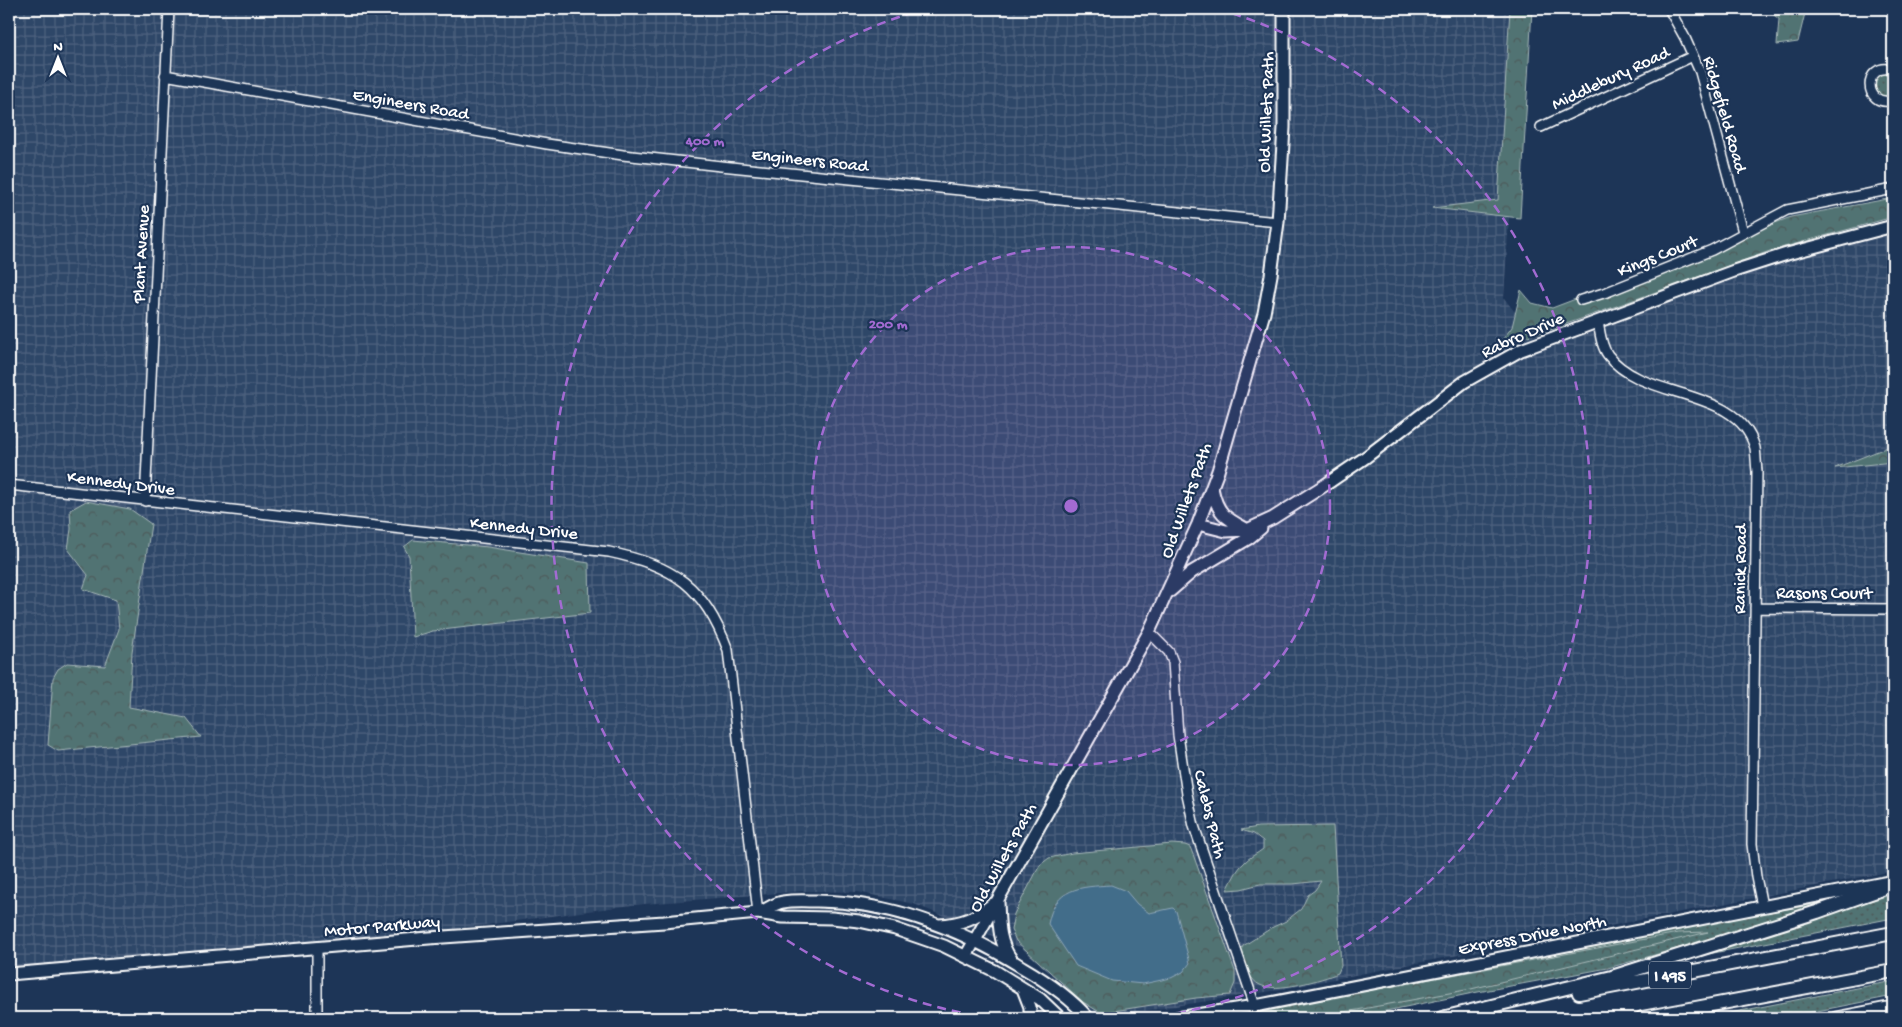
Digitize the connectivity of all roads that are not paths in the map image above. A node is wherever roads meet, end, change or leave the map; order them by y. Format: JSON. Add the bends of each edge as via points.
{"nodes":[{"id":1,"x":169,"y":9,"type":"edge"},
{"id":2,"x":1284,"y":9,"type":"edge"},
{"id":3,"x":1669,"y":9,"type":"edge"},
{"id":4,"x":1693,"y":56,"type":"junction"},
{"id":5,"x":1893,"y":70,"type":"edge"},
{"id":6,"x":165,"y":75,"type":"junction"},
{"id":7,"x":1893,"y":100,"type":"edge"},
{"id":8,"x":1541,"y":127,"type":"dead end"},
{"id":9,"x":1893,"y":189,"type":"edge"},
{"id":10,"x":1278,"y":222,"type":"junction"},
{"id":11,"x":1893,"y":226,"type":"edge"},
{"id":12,"x":1743,"y":232,"type":"junction"},
{"id":13,"x":1580,"y":300,"type":"dead end"},
{"id":14,"x":1598,"y":322,"type":"junction"},
{"id":15,"x":9,"y":485,"type":"edge"},
{"id":16,"x":1211,"y":487,"type":"junction"},
{"id":17,"x":145,"y":501,"type":"junction"},
{"id":18,"x":1273,"y":518,"type":"junction"},
{"id":19,"x":1198,"y":524,"type":"junction"},
{"id":20,"x":1248,"y":530,"type":"junction"},
{"id":21,"x":1167,"y":594,"type":"junction"},
{"id":22,"x":1755,"y":608,"type":"junction"},
{"id":23,"x":1893,"y":609,"type":"edge"},
{"id":24,"x":1149,"y":632,"type":"junction"},
{"id":25,"x":1893,"y":881,"type":"edge"},
{"id":26,"x":1893,"y":885,"type":"edge"},
{"id":27,"x":998,"y":900,"type":"junction"},
{"id":28,"x":1762,"y":906,"type":"junction"},
{"id":29,"x":758,"y":913,"type":"junction"},
{"id":30,"x":937,"y":925,"type":"junction"},
{"id":31,"x":1893,"y":932,"type":"edge"},
{"id":32,"x":975,"y":940,"type":"junction"},
{"id":33,"x":317,"y":948,"type":"junction"},
{"id":34,"x":966,"y":956,"type":"junction"},
{"id":35,"x":1012,"y":960,"type":"junction"},
{"id":36,"x":1893,"y":971,"type":"edge"},
{"id":37,"x":9,"y":974,"type":"edge"},
{"id":38,"x":1023,"y":989,"type":"junction"},
{"id":39,"x":1255,"y":1006,"type":"junction"},
{"id":40,"x":1893,"y":1006,"type":"edge"},
{"id":41,"x":317,"y":1018,"type":"edge"},
{"id":42,"x":1030,"y":1018,"type":"edge"},
{"id":43,"x":1060,"y":1018,"type":"edge"},
{"id":44,"x":1088,"y":1018,"type":"edge"},
{"id":45,"x":1177,"y":1018,"type":"edge"},
{"id":46,"x":1442,"y":1018,"type":"edge"},
{"id":47,"x":1447,"y":1018,"type":"edge"},
{"id":48,"x":1642,"y":1018,"type":"edge"},
{"id":49,"x":1836,"y":1018,"type":"edge"}],
"edges":[{"from":1,"to":6,"type":"street","name":"Plant Avenue"},
{"from":2,"to":10,"type":"main road","name":"Old Willets Path","via":[[1284,128]]},
{"from":3,"to":4,"type":"street","name":"Ridgefield Road"},
{"from":4,"to":8,"type":"street","name":"Middlebury Road"},
{"from":4,"to":12,"type":"street","name":"Ridgefield Road"},
{"from":5,"to":7,"type":"street","via":[[1877,71],[1870,85],[1877,99]]},
{"from":6,"to":10,"type":"street","name":"Engineers Road","via":[[623,155]]},
{"from":6,"to":17,"type":"street","name":"Plant Avenue"},
{"from":9,"to":12,"type":"street","name":"Kings Court","via":[[1787,210]]},
{"from":10,"to":16,"type":"main road","name":"Old Willets Path","via":[[1264,313]]},
{"from":11,"to":14,"type":"main road","name":"Rabro Drive","via":[[1752,265]]},
{"from":12,"to":13,"type":"street","name":"Kings Court","via":[[1712,250]]},
{"from":14,"to":18,"type":"main road","name":"Rabro Drive","via":[[1521,350],[1490,366],[1341,474]]},
{"from":14,"to":22,"type":"street","name":"Ranick Road","via":[[1607,354],[1621,368],[1640,380],[1722,408],[1737,418],[1748,432],[1757,471]]},
{"from":15,"to":17,"type":"street","name":"Kennedy Drive"},
{"from":16,"to":19,"type":"main road","name":"Old Willets Path"},
{"from":16,"to":20,"type":"main road","via":[[1220,512]]},
{"from":17,"to":29,"type":"street","name":"Kennedy Drive","via":[[609,552],[658,566],[677,577],[709,609],[728,650]]},
{"from":18,"to":20,"type":"main road","name":"Rabro Drive"},
{"from":18,"to":21,"type":"main road","via":[[1250,538],[1192,572]]},
{"from":19,"to":20,"type":"main road","name":"Rabro Drive","via":[[1226,531]]},
{"from":19,"to":21,"type":"main road","name":"Old Willets Path"},
{"from":21,"to":24,"type":"main road","name":"Old Willets Path"},
{"from":22,"to":23,"type":"street","name":"Rasons Court"},
{"from":22,"to":28,"type":"street","name":"Ranick Road","via":[[1752,844]]},
{"from":24,"to":27,"type":"main road","name":"Old Willets Path"},
{"from":24,"to":39,"type":"street","name":"Calebs Path","via":[[1170,652],[1173,662],[1178,735],[1193,824]]},
{"from":25,"to":28,"type":"main road","name":"Express Drive North"},
{"from":26,"to":46,"type":"highway","via":[[1612,977]]},
{"from":27,"to":30,"type":"main road","via":[[979,916],[961,923]]},
{"from":27,"to":32,"type":"main road","name":"Old Willets Path"},
{"from":27,"to":35,"type":"main road","via":[[999,932]]},
{"from":28,"to":39,"type":"main road","name":"Express Drive North"},
{"from":29,"to":30,"type":"main road","name":"Motor Parkway","via":[[781,902],[838,901],[883,908]]},
{"from":29,"to":33,"type":"main road","name":"Motor Parkway"},
{"from":29,"to":34,"type":"main road","name":"Motor Parkway","via":[[782,918],[859,921],[895,929]]},
{"from":30,"to":32,"type":"main road","name":"Motor Parkway"},
{"from":31,"to":47,"type":"highway","number":"I 495"},
{"from":32,"to":34,"type":"main road","name":"Old Willets Path"},
{"from":32,"to":35,"type":"main road","name":"Motor Parkway"},
{"from":33,"to":37,"type":"main road","name":"Motor Parkway"},
{"from":33,"to":41,"type":"street"},
{"from":34,"to":38,"type":"main road","name":"Motor Parkway"},
{"from":35,"to":44,"type":"main road","name":"Motor Parkway","via":[[1065,996]]},
{"from":36,"to":48,"type":"highway","number":"I 495"},
{"from":38,"to":42,"type":"main road","via":[[1030,1007]]},
{"from":38,"to":43,"type":"main road","name":"Motor Parkway","via":[[1040,999]]},
{"from":39,"to":45,"type":"main road","name":"Express Drive North"},
{"from":40,"to":49,"type":"main road"}]}
